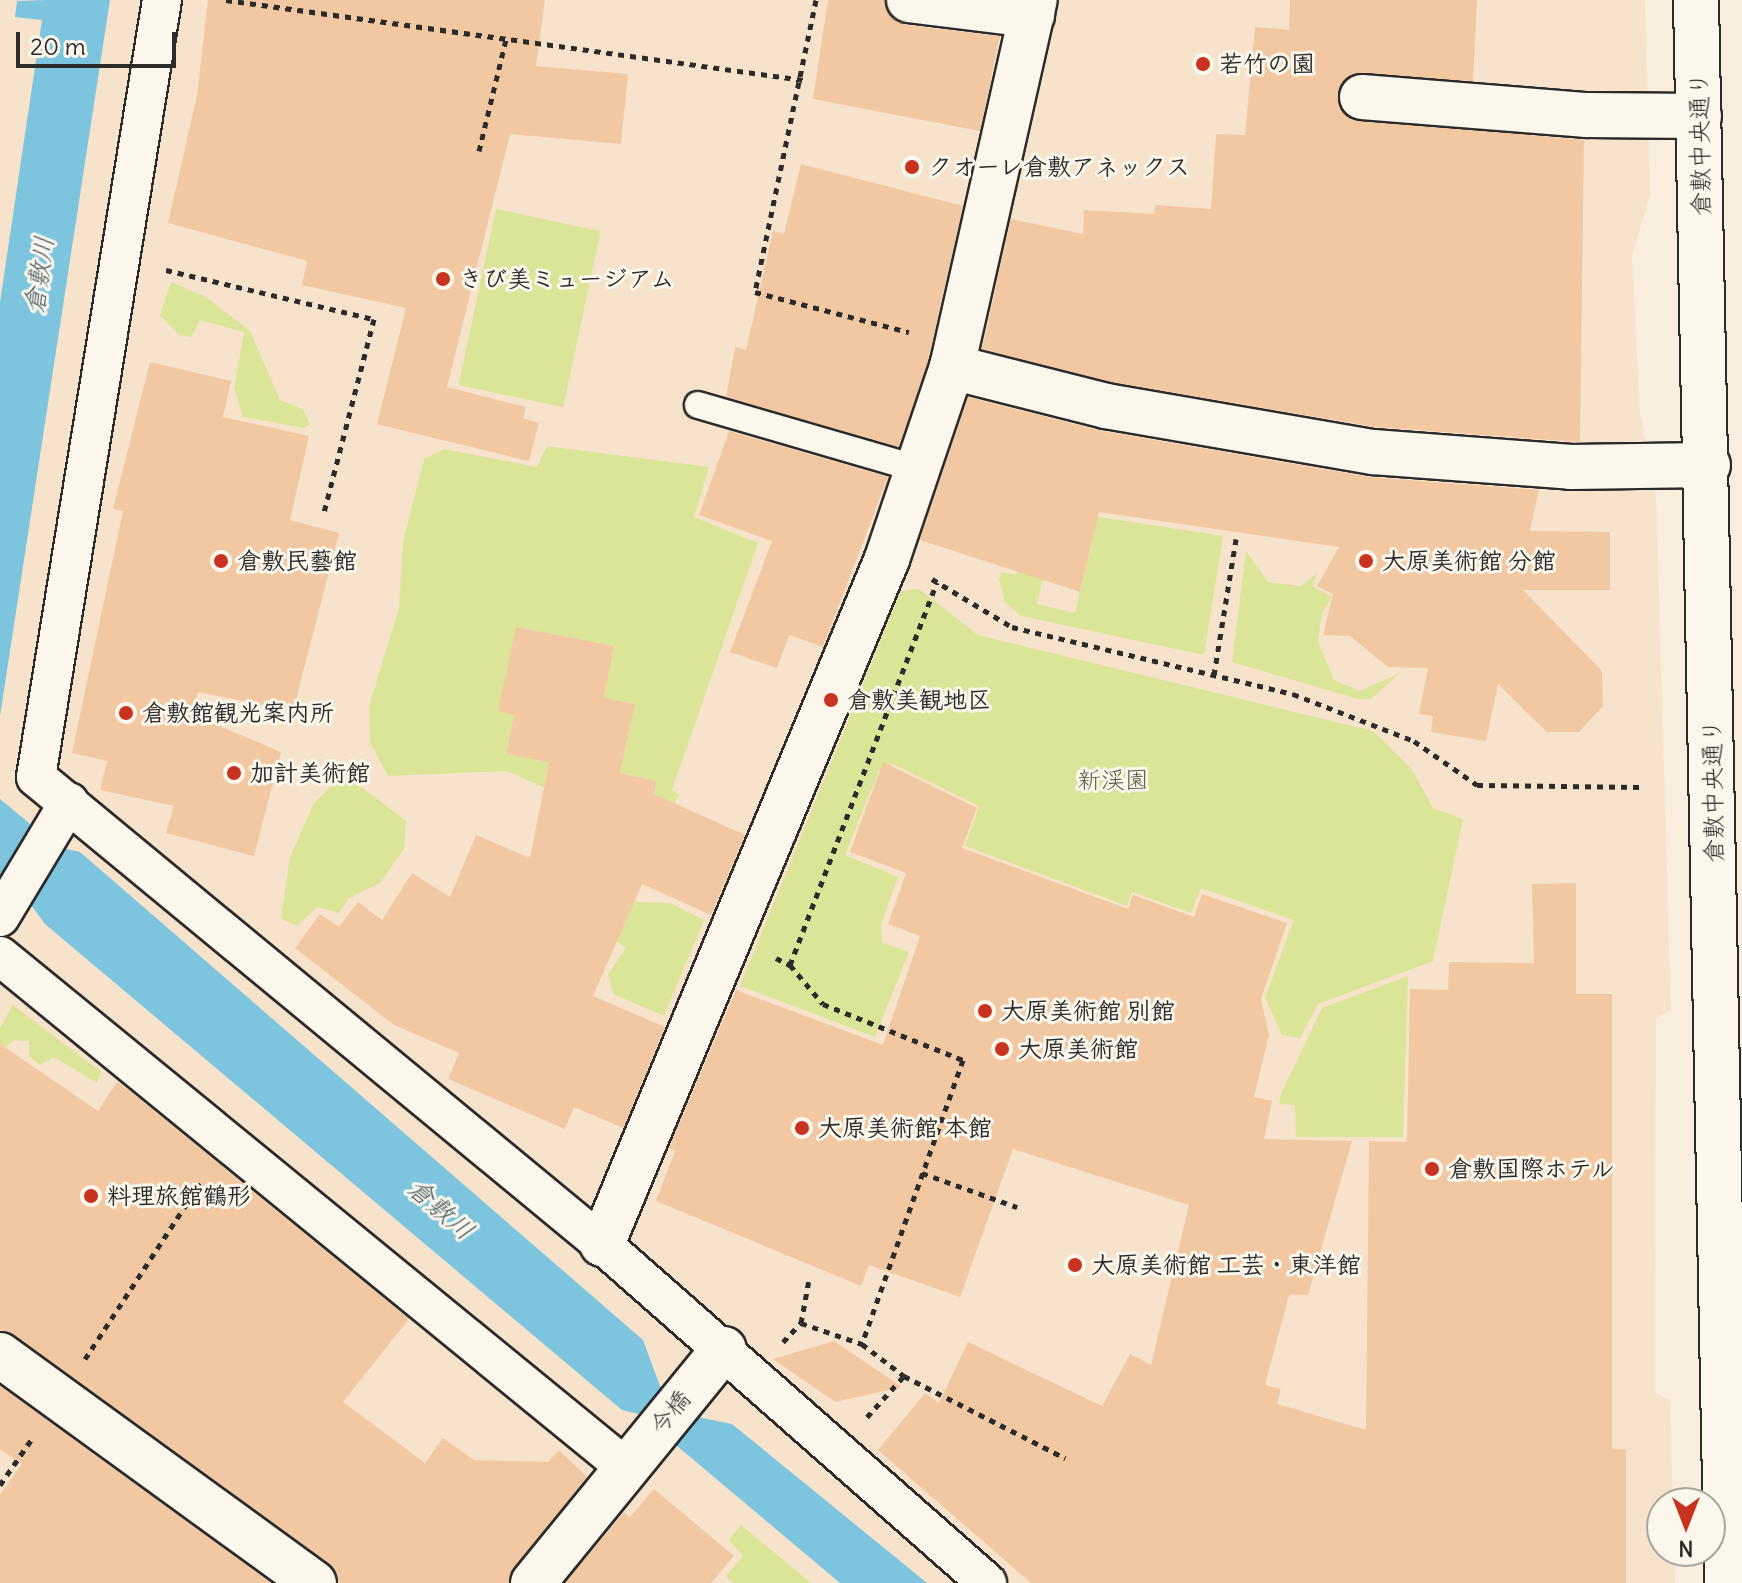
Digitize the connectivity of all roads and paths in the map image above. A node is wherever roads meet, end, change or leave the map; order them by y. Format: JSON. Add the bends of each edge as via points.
{"nodes":[{"id":1,"x":162,"y":0,"type":"edge"},
{"id":2,"x":226,"y":0,"type":"edge"},
{"id":3,"x":816,"y":0,"type":"edge"},
{"id":4,"x":909,"y":0,"type":"edge"},
{"id":5,"x":1696,"y":0,"type":"edge"},
{"id":6,"x":1034,"y":7,"type":"edge"},
{"id":7,"x":506,"y":39,"type":"junction"},
{"id":8,"x":803,"y":80,"type":"junction"},
{"id":9,"x":1362,"y":97,"type":"dead end"},
{"id":10,"x":1699,"y":116,"type":"junction"},
{"id":11,"x":479,"y":151,"type":"dead end"},
{"id":12,"x":122,"y":261,"type":"junction"},
{"id":13,"x":954,"y":355,"type":"junction"},
{"id":14,"x":698,"y":405,"type":"dead end"},
{"id":15,"x":1708,"y":465,"type":"junction"},
{"id":16,"x":918,"y":469,"type":"junction"},
{"id":17,"x":324,"y":512,"type":"dead end"},
{"id":18,"x":1236,"y":539,"type":"dead end"},
{"id":19,"x":887,"y":559,"type":"junction"},
{"id":20,"x":937,"y":582,"type":"junction"},
{"id":21,"x":1214,"y":675,"type":"junction"},
{"id":22,"x":1640,"y":787,"type":"dead end"},
{"id":23,"x":63,"y":813,"type":"junction"},
{"id":24,"x":3,"y":912,"type":"edge"},
{"id":25,"x":728,"y":934,"type":"junction"},
{"id":26,"x":0,"y":956,"type":"edge"},
{"id":27,"x":790,"y":965,"type":"junction"},
{"id":28,"x":1730,"y":1048,"type":"edge"},
{"id":29,"x":227,"y":1142,"type":"junction"},
{"id":30,"x":922,"y":1173,"type":"junction"},
{"id":31,"x":1017,"y":1207,"type":"dead end"},
{"id":32,"x":602,"y":1244,"type":"junction"},
{"id":33,"x":809,"y":1280,"type":"dead end"},
{"id":34,"x":801,"y":1323,"type":"junction"},
{"id":35,"x":862,"y":1344,"type":"junction"},
{"id":36,"x":0,"y":1355,"type":"edge"},
{"id":37,"x":726,"y":1367,"type":"junction"},
{"id":38,"x":904,"y":1376,"type":"junction"},
{"id":39,"x":60,"y":1397,"type":"junction"},
{"id":40,"x":837,"y":1449,"type":"junction"},
{"id":41,"x":632,"y":1457,"type":"junction"},
{"id":42,"x":1065,"y":1458,"type":"dead end"},
{"id":43,"x":0,"y":1485,"type":"edge"},
{"id":44,"x":314,"y":1583,"type":"edge"},
{"id":45,"x":533,"y":1583,"type":"edge"},
{"id":46,"x":987,"y":1583,"type":"edge"},
{"id":47,"x":1727,"y":1583,"type":"edge"}],
"edges":[{"from":1,"to":12,"type":"street"},
{"from":2,"to":7,"type":"path"},
{"from":3,"to":8,"type":"path"},
{"from":4,"to":6,"type":"street"},
{"from":5,"to":10,"type":"street","name":"倉敷中央通り"},
{"from":6,"to":13,"type":"street"},
{"from":7,"to":8,"type":"path"},
{"from":7,"to":11,"type":"path"},
{"from":8,"to":13,"type":"path","via":[[755,292]]},
{"from":9,"to":10,"type":"street","via":[[1587,115]]},
{"from":10,"to":15,"type":"street","name":"倉敷中央通り"},
{"from":12,"to":17,"type":"path","via":[[374,319]]},
{"from":12,"to":23,"type":"street","via":[[36,777]]},
{"from":13,"to":15,"type":"street","via":[[1106,406],[1373,452],[1571,467]]},
{"from":13,"to":16,"type":"street"},
{"from":14,"to":16,"type":"lane"},
{"from":15,"to":28,"type":"street","name":"倉敷中央通り"},
{"from":16,"to":19,"type":"street"},
{"from":18,"to":21,"type":"path"},
{"from":19,"to":20,"type":"path"},
{"from":19,"to":25,"type":"street"},
{"from":20,"to":21,"type":"path","via":[[1012,627]]},
{"from":20,"to":27,"type":"path"},
{"from":21,"to":22,"type":"path","via":[[1293,694],[1414,741],[1477,785]]},
{"from":23,"to":24,"type":"street"},
{"from":23,"to":32,"type":"street"},
{"from":25,"to":27,"type":"path"},
{"from":25,"to":32,"type":"street"},
{"from":26,"to":29,"type":"street"},
{"from":27,"to":30,"type":"path","via":[[823,1004],[963,1060]]},
{"from":28,"to":47,"type":"street","name":"倉敷中央通り"},
{"from":29,"to":39,"type":"path"},
{"from":29,"to":41,"type":"street"},
{"from":30,"to":31,"type":"path"},
{"from":30,"to":35,"type":"path"},
{"from":32,"to":37,"type":"street"},
{"from":33,"to":34,"type":"path"},
{"from":34,"to":35,"type":"path"},
{"from":34,"to":37,"type":"path"},
{"from":35,"to":38,"type":"path"},
{"from":36,"to":39,"type":"street"},
{"from":37,"to":40,"type":"street"},
{"from":37,"to":41,"type":"street","name":"今橋"},
{"from":38,"to":40,"type":"path"},
{"from":38,"to":42,"type":"path"},
{"from":39,"to":43,"type":"path"},
{"from":39,"to":44,"type":"street"},
{"from":40,"to":46,"type":"street"},
{"from":41,"to":45,"type":"street","name":"今橋"}]}
